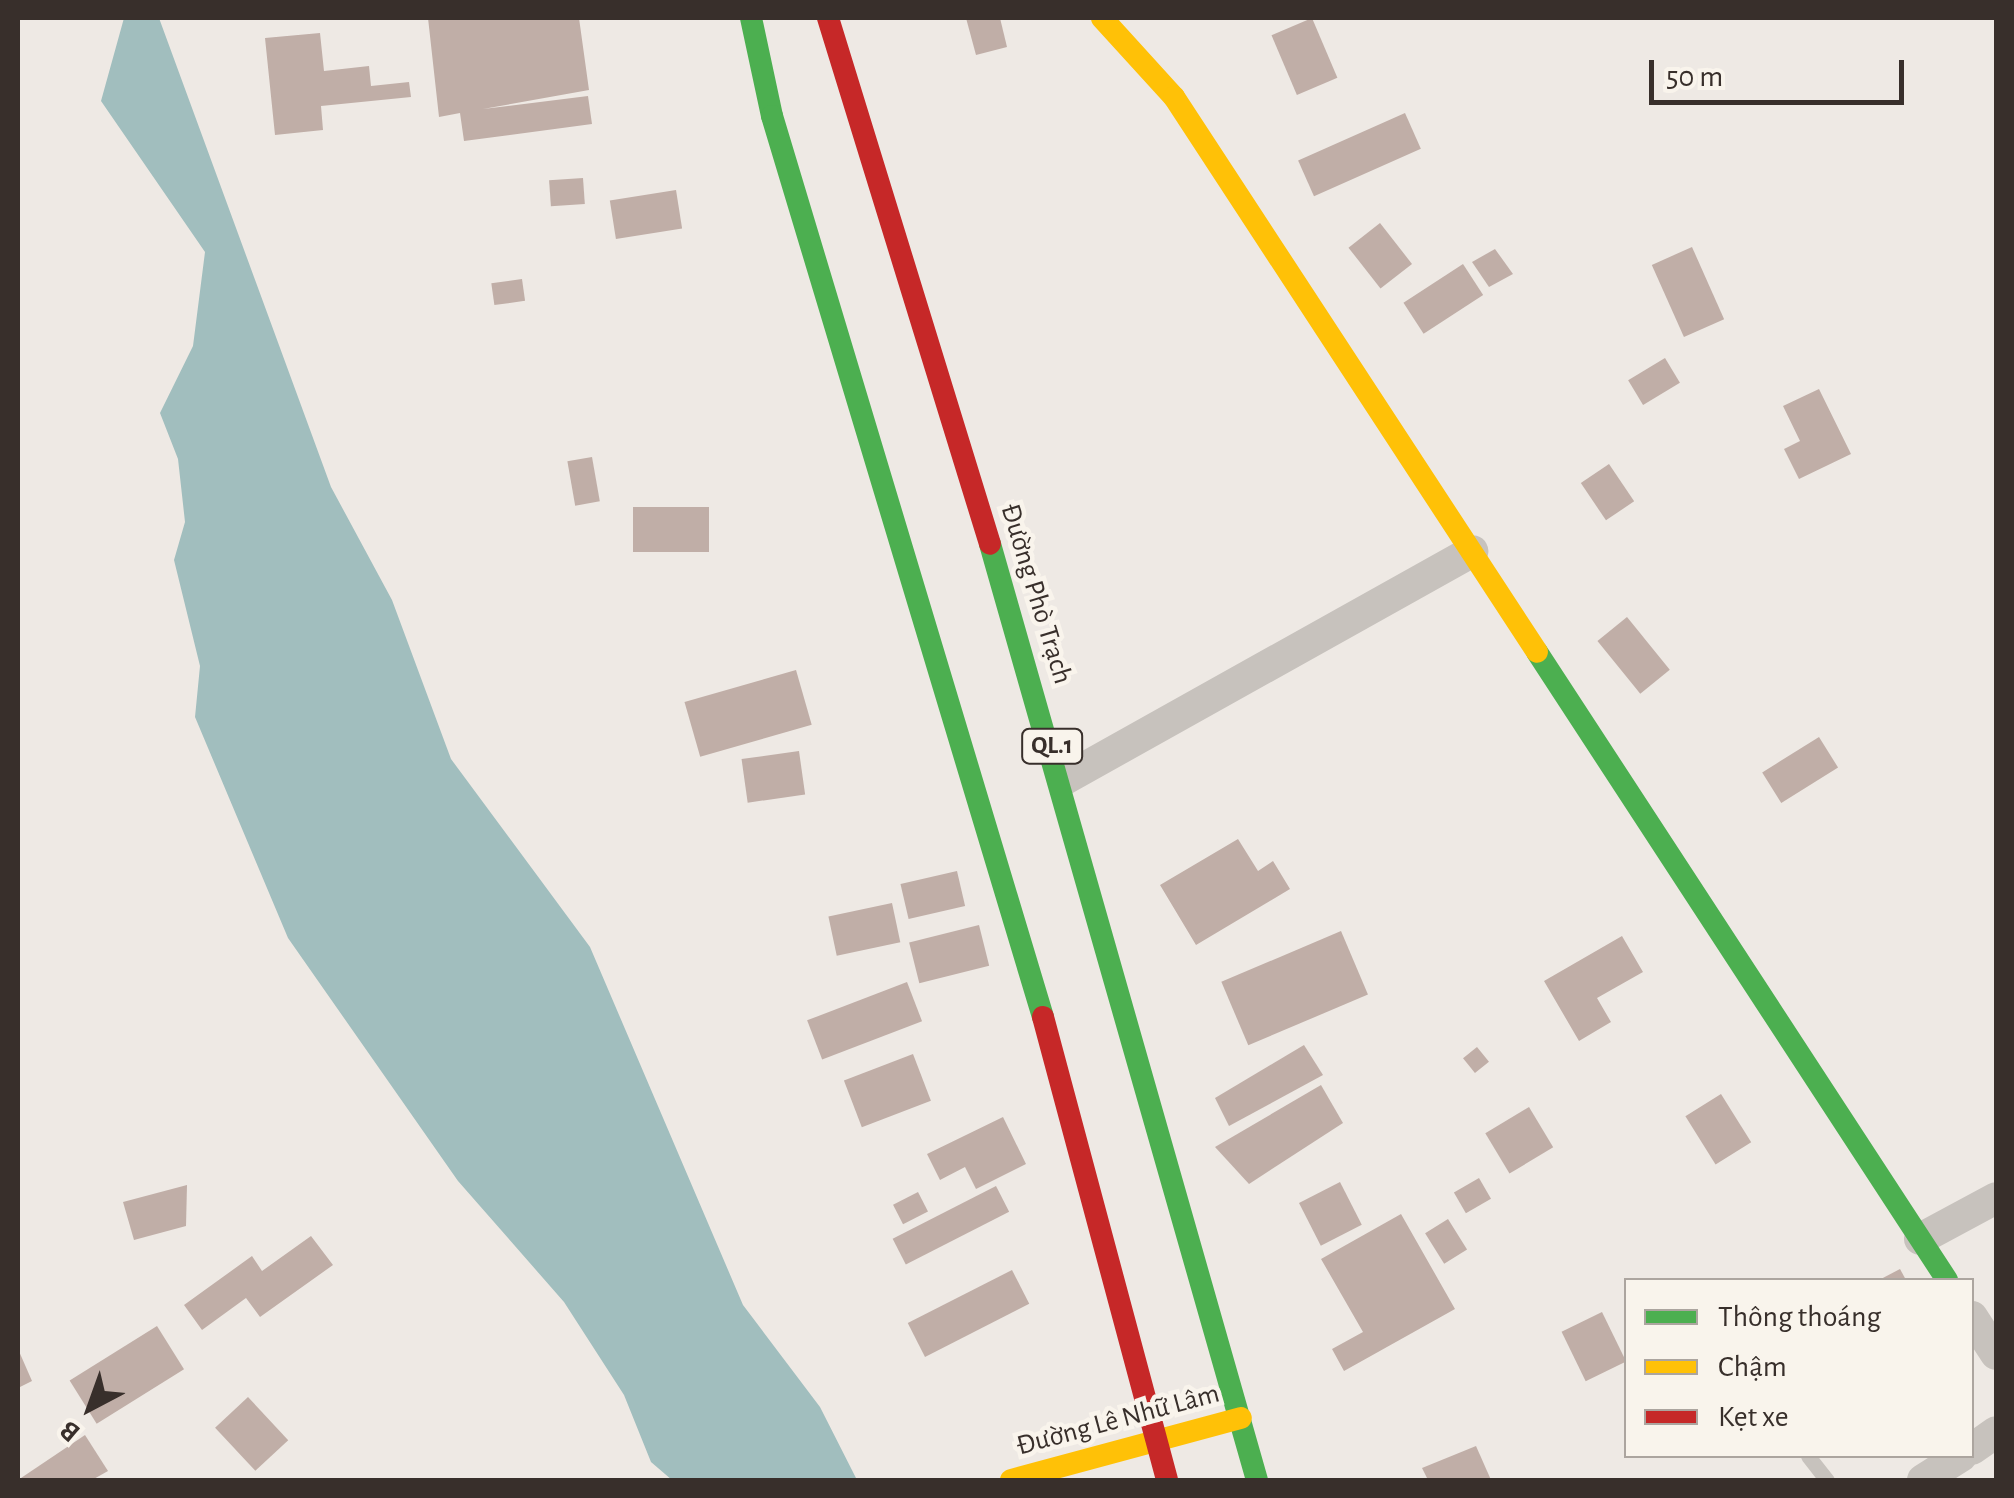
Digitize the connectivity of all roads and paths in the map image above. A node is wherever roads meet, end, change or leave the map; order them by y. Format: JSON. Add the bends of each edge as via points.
{"nodes":[{"id":1,"x":750,"y":18,"type":"edge"},
{"id":2,"x":828,"y":18,"type":"edge"},
{"id":3,"x":1102,"y":18,"type":"edge"},
{"id":4,"x":1472,"y":551,"type":"junction"},
{"id":5,"x":1062,"y":780,"type":"junction"},
{"id":6,"x":1996,"y":1198,"type":"edge"},
{"id":7,"x":1920,"y":1240,"type":"junction"},
{"id":8,"x":1946,"y":1278,"type":"edge"},
{"id":9,"x":1974,"y":1320,"type":"edge"},
{"id":10,"x":1996,"y":1354,"type":"edge"},
{"id":11,"x":1241,"y":1418,"type":"junction"},
{"id":12,"x":1996,"y":1432,"type":"edge"},
{"id":13,"x":1158,"y":1444,"type":"junction"},
{"id":14,"x":1974,"y":1447,"type":"edge"},
{"id":15,"x":1810,"y":1458,"type":"edge"},
{"id":16,"x":1958,"y":1458,"type":"edge"},
{"id":17,"x":1010,"y":1480,"type":"edge"},
{"id":18,"x":1166,"y":1480,"type":"edge"},
{"id":19,"x":1258,"y":1480,"type":"edge"},
{"id":20,"x":1827,"y":1480,"type":"edge"},
{"id":21,"x":1923,"y":1480,"type":"edge"}],
"edges":[{"from":1,"to":13,"type":"main road","via":[[996,842]]},
{"from":2,"to":5,"type":"main road","name":"Đường Phò Trạch","number":"QL.1"},
{"from":3,"to":4,"type":"main road","via":[[1174,97]]},
{"from":4,"to":5,"type":"street"},
{"from":4,"to":7,"type":"main road"},
{"from":5,"to":11,"type":"main road","name":"Đường Phò Trạch","number":"QL.1"},
{"from":6,"to":7,"type":"street"},
{"from":7,"to":8,"type":"main road"},
{"from":9,"to":10,"type":"street"},
{"from":11,"to":13,"type":"main road","name":"Đường Lê Nhữ Lâm"},
{"from":11,"to":19,"type":"main road","name":"Đường Phò Trạch","number":"QL.1"},
{"from":12,"to":14,"type":"street"},
{"from":13,"to":17,"type":"main road","name":"Đường Lê Nhữ Lâm"},
{"from":13,"to":18,"type":"main road"},
{"from":15,"to":20,"type":"lane"},
{"from":16,"to":21,"type":"street"}]}
